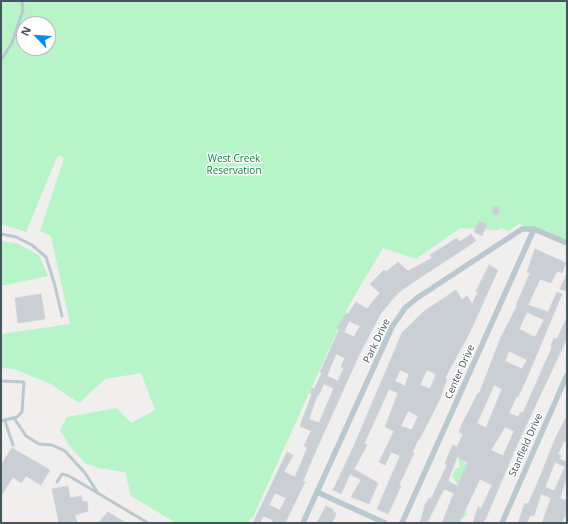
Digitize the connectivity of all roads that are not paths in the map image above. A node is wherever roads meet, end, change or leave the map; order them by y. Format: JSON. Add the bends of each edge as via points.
{"nodes":[{"id":1,"x":22,"y":1,"type":"edge"},
{"id":2,"x":1,"y":60,"type":"edge"},
{"id":3,"x":534,"y":229,"type":"junction"},
{"id":4,"x":1,"y":234,"type":"edge"},
{"id":5,"x":567,"y":244,"type":"edge"},
{"id":6,"x":62,"y":316,"type":"dead end"},
{"id":7,"x":567,"y":375,"type":"edge"},
{"id":8,"x":1,"y":381,"type":"edge"},
{"id":9,"x":14,"y":418,"type":"junction"},
{"id":10,"x":3,"y":421,"type":"edge"},
{"id":11,"x":13,"y":445,"type":"dead end"},
{"id":12,"x":57,"y":482,"type":"dead end"},
{"id":13,"x":317,"y":492,"type":"junction"},
{"id":14,"x":98,"y":493,"type":"junction"},
{"id":15,"x":148,"y":523,"type":"edge"},
{"id":16,"x":303,"y":523,"type":"edge"},
{"id":17,"x":384,"y":523,"type":"edge"},
{"id":18,"x":402,"y":523,"type":"edge"},
{"id":19,"x":502,"y":523,"type":"edge"}],
"edges":[{"from":1,"to":2,"type":"lane","via":[[23,10],[14,36]]},
{"from":3,"to":5,"type":"street"},
{"from":3,"to":13,"type":"street","name":"Park Drive","via":[[522,229],[405,308],[392,326]]},
{"from":3,"to":18,"type":"street","name":"Center Drive"},
{"from":4,"to":6,"type":"lane","via":[[16,237],[32,245],[46,257]]},
{"from":7,"to":19,"type":"street","name":"Stanfield Drive"},
{"from":8,"to":9,"type":"lane","via":[[24,382],[22,412]]},
{"from":9,"to":10,"type":"lane"},
{"from":9,"to":14,"type":"lane","via":[[26,436],[38,444],[52,445],[65,452],[85,473]]},
{"from":10,"to":11,"type":"lane"},
{"from":12,"to":14,"type":"lane","via":[[62,474]]},
{"from":13,"to":16,"type":"street","name":"Park Drive"},
{"from":13,"to":17,"type":"street"},
{"from":14,"to":15,"type":"lane"}]}
